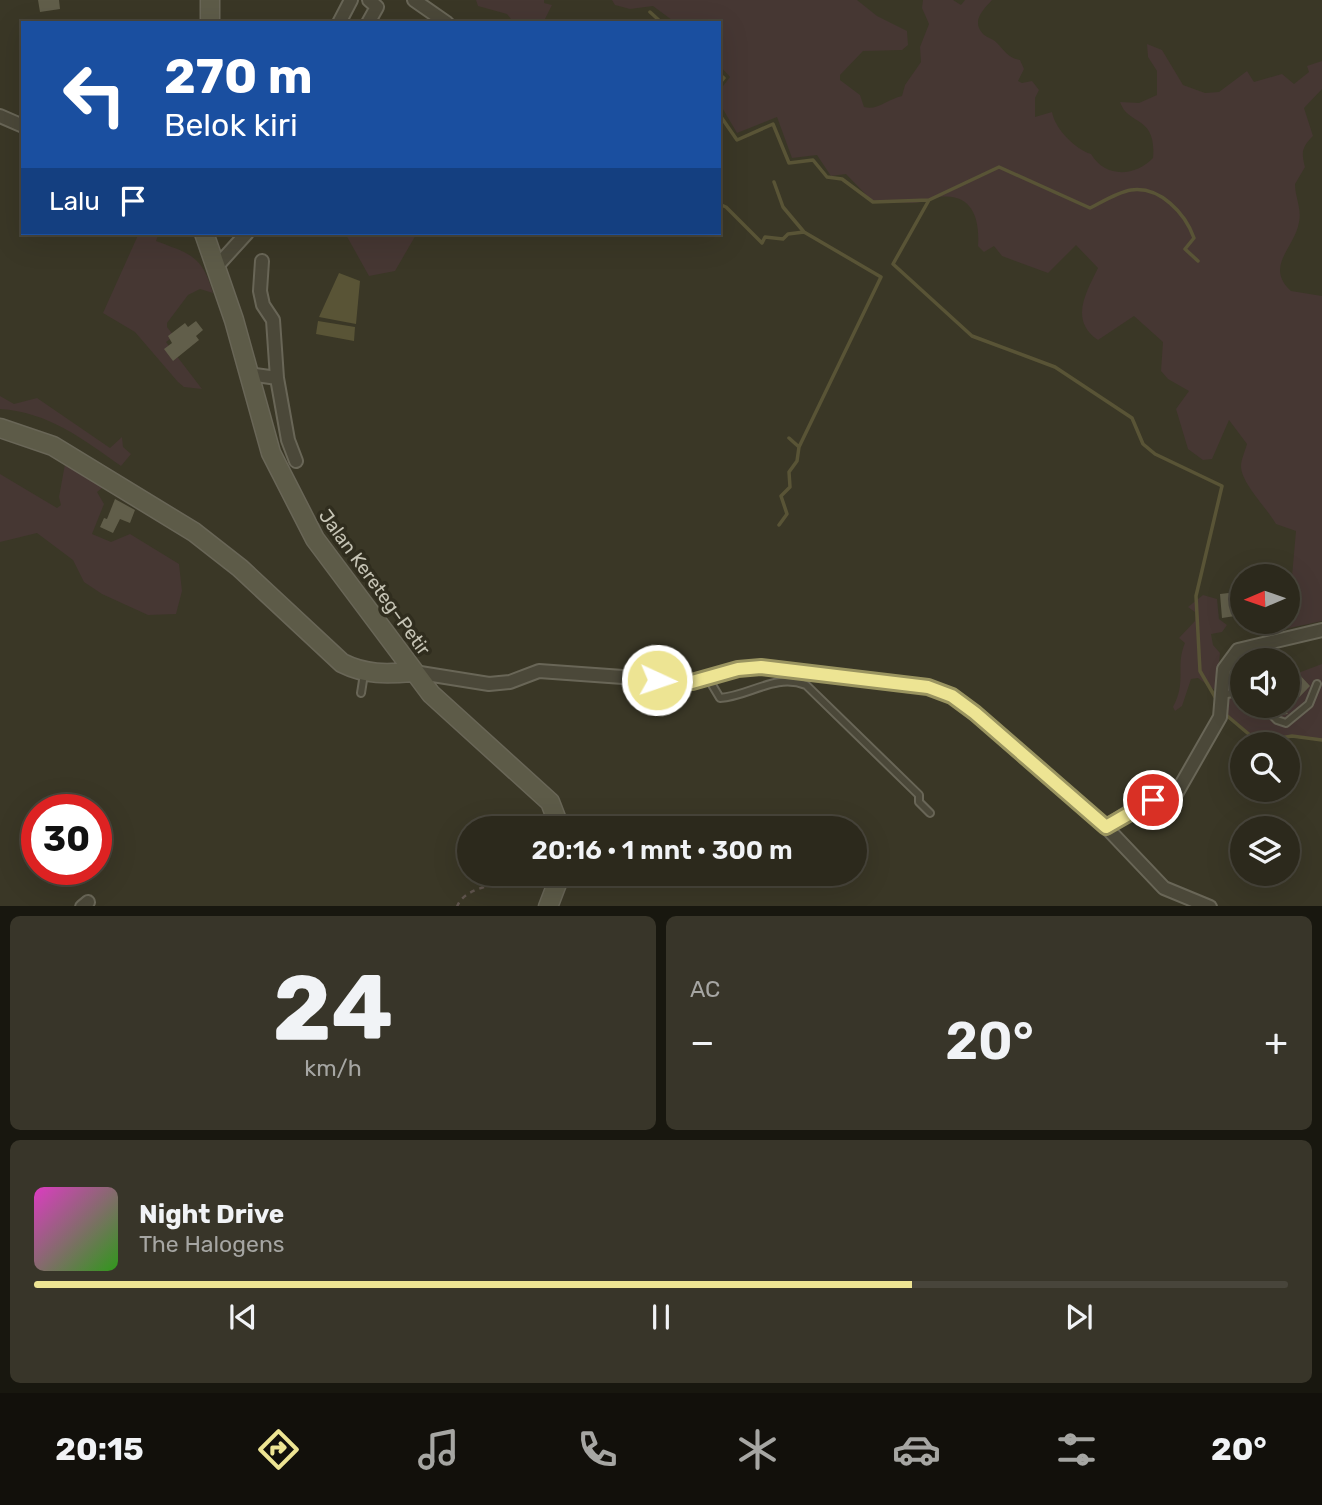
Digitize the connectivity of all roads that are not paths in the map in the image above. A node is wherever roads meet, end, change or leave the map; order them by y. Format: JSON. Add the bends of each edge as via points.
{"nodes":[{"id":1,"x":210,"y":0,"type":"edge"},
{"id":2,"x":351,"y":0,"type":"edge"},
{"id":3,"x":369,"y":0,"type":"edge"},
{"id":4,"x":414,"y":0,"type":"edge"},
{"id":5,"x":211,"y":21,"type":"edge"},
{"id":6,"x":340,"y":21,"type":"edge"},
{"id":7,"x":369,"y":21,"type":"edge"},
{"id":8,"x":444,"y":21,"type":"edge"},
{"id":9,"x":0,"y":116,"type":"edge"},
{"id":10,"x":21,"y":125,"type":"edge"},
{"id":11,"x":205,"y":235,"type":"edge"},
{"id":12,"x":245,"y":235,"type":"edge"},
{"id":13,"x":262,"y":261,"type":"dead end"},
{"id":14,"x":217,"y":266,"type":"junction"},
{"id":15,"x":249,"y":374,"type":"junction"},
{"id":16,"x":277,"y":378,"type":"junction"},
{"id":17,"x":0,"y":428,"type":"edge"},
{"id":18,"x":296,"y":461,"type":"dead end"},
{"id":19,"x":1322,"y":630,"type":"edge"},
{"id":20,"x":413,"y":672,"type":"junction"},
{"id":21,"x":365,"y":673,"type":"junction"},
{"id":22,"x":708,"y":678,"type":"junction"},
{"id":23,"x":1317,"y":684,"type":"dead end"},
{"id":24,"x":361,"y":693,"type":"dead end"},
{"id":25,"x":1230,"y":698,"type":"edge"},
{"id":26,"x":1222,"y":702,"type":"junction"},
{"id":27,"x":1300,"y":711,"type":"edge"},
{"id":28,"x":1275,"y":718,"type":"edge"},
{"id":29,"x":1292,"y":718,"type":"edge"},
{"id":30,"x":930,"y":813,"type":"dead end"},
{"id":31,"x":555,"y":816,"type":"edge"},
{"id":32,"x":1106,"y":827,"type":"junction"},
{"id":33,"x":556,"y":886,"type":"edge"},
{"id":34,"x":548,"y":906,"type":"edge"},
{"id":35,"x":1210,"y":906,"type":"edge"}],
"edges":[{"from":1,"to":5,"type":"street"},
{"from":2,"to":6,"type":"street"},
{"from":3,"to":7,"type":"street","via":[[377,7]]},
{"from":4,"to":8,"type":"street"},
{"from":9,"to":10,"type":"street"},
{"from":11,"to":14,"type":"street","name":"Jalan Kereteg–Petir"},
{"from":12,"to":14,"type":"street"},
{"from":13,"to":16,"type":"street","via":[[260,291],[273,320]]},
{"from":14,"to":15,"type":"street","name":"Jalan Kereteg–Petir"},
{"from":15,"to":16,"type":"street"},
{"from":15,"to":20,"type":"street","name":"Jalan Kereteg–Petir","via":[[271,453],[299,511]]},
{"from":16,"to":18,"type":"street"},
{"from":17,"to":21,"type":"street","via":[[53,446],[194,531],[342,663]]},
{"from":19,"to":26,"type":"street","via":[[1238,650],[1224,670]]},
{"from":20,"to":21,"type":"street"},
{"from":20,"to":22,"type":"street","via":[[489,684],[539,671],[683,682]]},
{"from":20,"to":31,"type":"street","name":"Jalan Kereteg–Petir","via":[[443,706],[550,802]]},
{"from":21,"to":24,"type":"lane"},
{"from":22,"to":30,"type":"lane","via":[[720,698],[740,696],[765,684],[806,685],[919,795],[919,802]]},
{"from":22,"to":32,"type":"street","via":[[761,667],[904,682],[952,696]]},
{"from":23,"to":27,"type":"lane","via":[[1309,704]]},
{"from":25,"to":26,"type":"lane"},
{"from":26,"to":32,"type":"street","via":[[1176,794],[1146,802]]},
{"from":28,"to":29,"type":"lane","via":[[1286,723]]},
{"from":32,"to":35,"type":"street","via":[[1164,888]]},
{"from":33,"to":34,"type":"street"}]}
